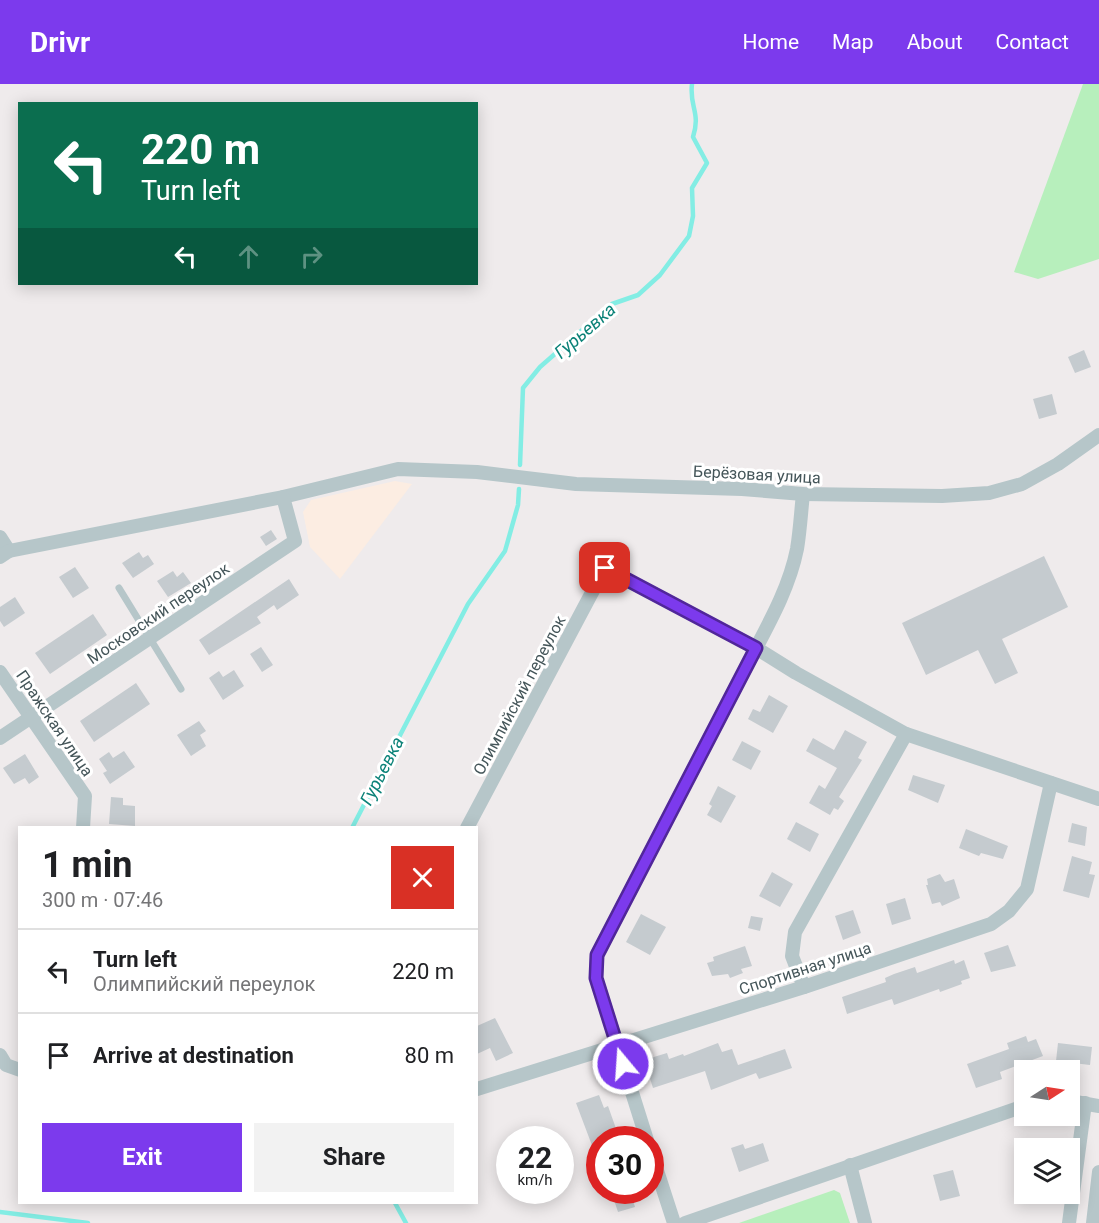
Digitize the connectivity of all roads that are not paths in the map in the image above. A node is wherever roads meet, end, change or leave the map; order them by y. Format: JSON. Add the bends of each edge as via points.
{"nodes":[{"id":1,"x":1099,"y":435,"type":"edge"},
{"id":2,"x":803,"y":494,"type":"junction"},
{"id":3,"x":283,"y":496,"type":"junction"},
{"id":4,"x":0,"y":537,"type":"edge"},
{"id":5,"x":5,"y":554,"type":"edge"},
{"id":6,"x":119,"y":588,"type":"dead end"},
{"id":7,"x":150,"y":638,"type":"junction"},
{"id":8,"x":756,"y":648,"type":"junction"},
{"id":9,"x":0,"y":672,"type":"edge"},
{"id":10,"x":181,"y":689,"type":"dead end"},
{"id":11,"x":31,"y":718,"type":"junction"},
{"id":12,"x":906,"y":734,"type":"junction"},
{"id":13,"x":0,"y":738,"type":"edge"},
{"id":14,"x":1051,"y":783,"type":"junction"},
{"id":15,"x":1099,"y":799,"type":"edge"},
{"id":16,"x":83,"y":826,"type":"edge"},
{"id":17,"x":468,"y":826,"type":"edge"},
{"id":18,"x":804,"y":987,"type":"junction"},
{"id":19,"x":617,"y":1044,"type":"junction"},
{"id":20,"x":0,"y":1055,"type":"edge"},
{"id":21,"x":18,"y":1069,"type":"edge"},
{"id":22,"x":478,"y":1089,"type":"edge"},
{"id":23,"x":1080,"y":1102,"type":"edge"},
{"id":24,"x":1085,"y":1103,"type":"junction"},
{"id":25,"x":1099,"y":1106,"type":"edge"},
{"id":26,"x":1014,"y":1109,"type":"edge"},
{"id":27,"x":643,"y":1126,"type":"edge"},
{"id":28,"x":850,"y":1165,"type":"junction"},
{"id":29,"x":1099,"y":1172,"type":"edge"},
{"id":30,"x":664,"y":1192,"type":"edge"},
{"id":31,"x":674,"y":1223,"type":"edge"},
{"id":32,"x":685,"y":1223,"type":"edge"},
{"id":33,"x":865,"y":1223,"type":"edge"},
{"id":34,"x":1068,"y":1223,"type":"edge"},
{"id":35,"x":1093,"y":1223,"type":"edge"}],
"edges":[{"from":1,"to":2,"type":"street","name":"Берёзовая улица","via":[[1022,484],[989,493]]},
{"from":2,"to":3,"type":"street","name":"Берёзовая улица","via":[[576,484],[477,472],[398,469]]},
{"from":2,"to":8,"type":"street","via":[[797,550],[777,609]]},
{"from":3,"to":5,"type":"street","name":"Берёзовая улица"},
{"from":3,"to":7,"type":"street","name":"Московский переулок","via":[[295,541]]},
{"from":4,"to":5,"type":"street"},
{"from":6,"to":7,"type":"lane"},
{"from":7,"to":10,"type":"lane"},
{"from":7,"to":11,"type":"street","name":"Московский переулок"},
{"from":8,"to":12,"type":"street"},
{"from":8,"to":17,"type":"street","name":"Олимпийский переулок","via":[[605,568]]},
{"from":8,"to":19,"type":"street","via":[[597,955],[596,978]]},
{"from":9,"to":11,"type":"street","name":"Пражская улица"},
{"from":11,"to":13,"type":"street","name":"Московский переулок"},
{"from":11,"to":16,"type":"street","name":"Пражская улица","via":[[85,796]]},
{"from":12,"to":14,"type":"street"},
{"from":12,"to":18,"type":"street","via":[[795,932],[792,956]]},
{"from":14,"to":15,"type":"street"},
{"from":14,"to":18,"type":"street","name":"Спортивная улица","via":[[1027,889],[1009,911],[991,924]]},
{"from":18,"to":19,"type":"street","name":"Спортивная улица"},
{"from":19,"to":22,"type":"street","name":"Спортивная улица"},
{"from":19,"to":27,"type":"street"},
{"from":20,"to":21,"type":"street","via":[[6,1065]]},
{"from":23,"to":24,"type":"street"},
{"from":24,"to":25,"type":"street"},
{"from":24,"to":34,"type":"street"},
{"from":26,"to":28,"type":"street"},
{"from":28,"to":32,"type":"street"},
{"from":28,"to":33,"type":"street"},
{"from":29,"to":35,"type":"street"},
{"from":30,"to":31,"type":"street"}]}
